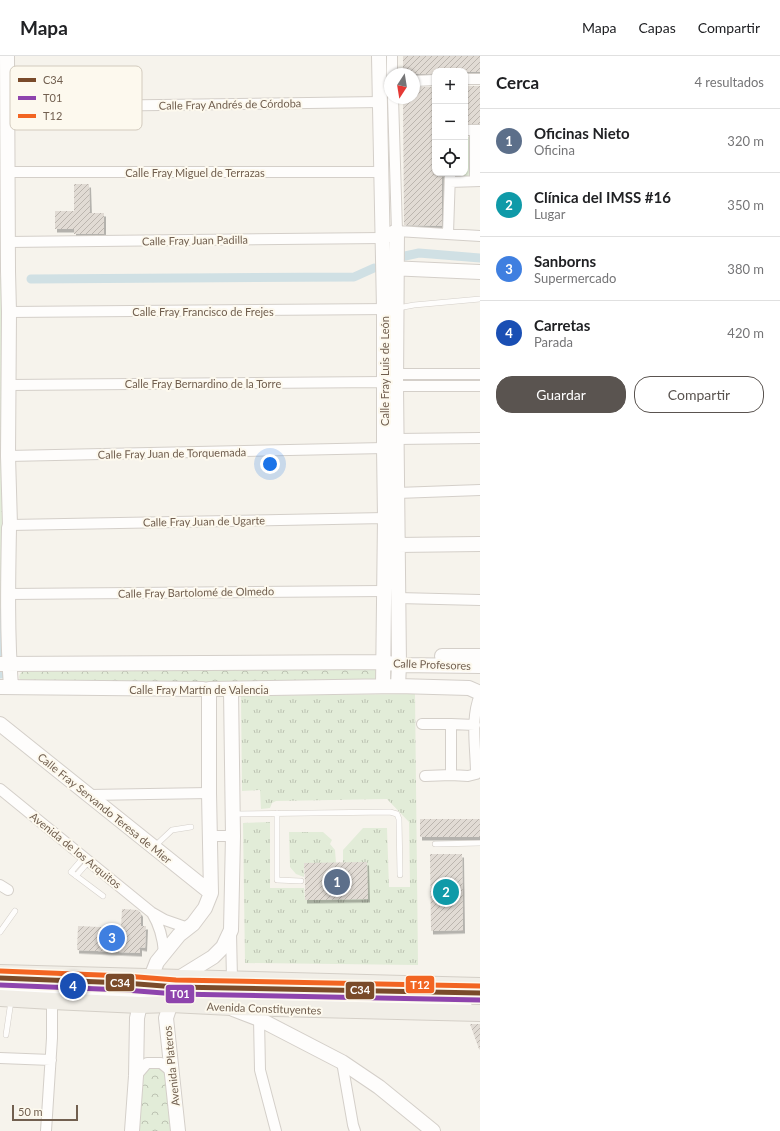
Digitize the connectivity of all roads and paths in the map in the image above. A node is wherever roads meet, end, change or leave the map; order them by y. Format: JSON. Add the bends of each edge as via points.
{"nodes":[{"id":1,"x":7,"y":56,"type":"edge"},
{"id":2,"x":379,"y":56,"type":"edge"},
{"id":3,"x":392,"y":56,"type":"edge"},
{"id":4,"x":392,"y":68,"type":"edge"},
{"id":5,"x":468,"y":79,"type":"edge"},
{"id":6,"x":480,"y":79,"type":"edge"},
{"id":7,"x":432,"y":80,"type":"edge"},
{"id":8,"x":420,"y":81,"type":"edge"},
{"id":9,"x":384,"y":84,"type":"edge"},
{"id":10,"x":384,"y":100,"type":"edge"},
{"id":11,"x":387,"y":104,"type":"edge"},
{"id":12,"x":387,"y":104,"type":"edge"},
{"id":13,"x":142,"y":105,"type":"edge"},
{"id":14,"x":7,"y":107,"type":"junction"},
{"id":15,"x":10,"y":107,"type":"edge"},
{"id":16,"x":473,"y":130,"type":"edge"},
{"id":17,"x":8,"y":172,"type":"junction"},
{"id":18,"x":382,"y":172,"type":"junction"},
{"id":19,"x":450,"y":177,"type":"edge"},
{"id":20,"x":478,"y":181,"type":"edge"},
{"id":21,"x":398,"y":230,"type":"junction"},
{"id":22,"x":448,"y":233,"type":"junction"},
{"id":23,"x":480,"y":236,"type":"edge"},
{"id":24,"x":382,"y":238,"type":"junction"},
{"id":25,"x":8,"y":242,"type":"junction"},
{"id":26,"x":383,"y":267,"type":"junction"},
{"id":27,"x":397,"y":268,"type":"junction"},
{"id":28,"x":4,"y":271,"type":"edge"},
{"id":29,"x":480,"y":272,"type":"edge"},
{"id":30,"x":480,"y":299,"type":"edge"},
{"id":31,"x":390,"y":309,"type":"junction"},
{"id":32,"x":9,"y":312,"type":"junction"},
{"id":33,"x":480,"y":374,"type":"edge"},
{"id":34,"x":392,"y":381,"type":"junction"},
{"id":35,"x":9,"y":385,"type":"junction"},
{"id":36,"x":480,"y":386,"type":"edge"},
{"id":37,"x":480,"y":438,"type":"edge"},
{"id":38,"x":397,"y":440,"type":"junction"},
{"id":39,"x":384,"y":448,"type":"junction"},
{"id":40,"x":8,"y":456,"type":"junction"},
{"id":41,"x":480,"y":490,"type":"edge"},
{"id":42,"x":397,"y":494,"type":"junction"},
{"id":43,"x":391,"y":520,"type":"junction"},
{"id":44,"x":10,"y":525,"type":"junction"},
{"id":45,"x":480,"y":544,"type":"edge"},
{"id":46,"x":398,"y":545,"type":"junction"},
{"id":47,"x":383,"y":591,"type":"junction"},
{"id":48,"x":8,"y":594,"type":"junction"},
{"id":49,"x":398,"y":598,"type":"junction"},
{"id":50,"x":480,"y":600,"type":"edge"},
{"id":51,"x":480,"y":656,"type":"edge"},
{"id":52,"x":399,"y":661,"type":"junction"},
{"id":53,"x":384,"y":662,"type":"junction"},
{"id":54,"x":5,"y":664,"type":"edge"},
{"id":55,"x":480,"y":666,"type":"edge"},
{"id":56,"x":383,"y":686,"type":"junction"},
{"id":57,"x":398,"y":686,"type":"junction"},
{"id":58,"x":5,"y":687,"type":"edge"},
{"id":59,"x":206,"y":689,"type":"junction"},
{"id":60,"x":231,"y":690,"type":"junction"},
{"id":61,"x":480,"y":694,"type":"edge"},
{"id":62,"x":0,"y":724,"type":"edge"},
{"id":63,"x":422,"y":724,"type":"dead end"},
{"id":64,"x":451,"y":724,"type":"junction"},
{"id":65,"x":475,"y":725,"type":"junction"},
{"id":66,"x":478,"y":774,"type":"edge"},
{"id":67,"x":451,"y":775,"type":"junction"},
{"id":68,"x":425,"y":776,"type":"dead end"},
{"id":69,"x":0,"y":789,"type":"edge"},
{"id":70,"x":209,"y":793,"type":"junction"},
{"id":71,"x":89,"y":795,"type":"junction"},
{"id":72,"x":277,"y":813,"type":"junction"},
{"id":73,"x":232,"y":814,"type":"junction"},
{"id":74,"x":191,"y":827,"type":"dead end"},
{"id":75,"x":210,"y":836,"type":"junction"},
{"id":76,"x":233,"y":836,"type":"junction"},
{"id":77,"x":480,"y":843,"type":"edge"},
{"id":78,"x":435,"y":844,"type":"dead end"},
{"id":79,"x":154,"y":848,"type":"junction"},
{"id":80,"x":86,"y":859,"type":"junction"},
{"id":81,"x":400,"y":875,"type":"dead end"},
{"id":82,"x":301,"y":881,"type":"dead end"},
{"id":83,"x":211,"y":893,"type":"junction"},
{"id":84,"x":103,"y":896,"type":"dead end"},
{"id":85,"x":15,"y":911,"type":"dead end"},
{"id":86,"x":151,"y":912,"type":"junction"},
{"id":87,"x":188,"y":928,"type":"junction"},
{"id":88,"x":231,"y":930,"type":"junction"},
{"id":89,"x":0,"y":932,"type":"edge"},
{"id":90,"x":164,"y":953,"type":"junction"},
{"id":91,"x":0,"y":973,"type":"edge"},
{"id":92,"x":0,"y":978,"type":"edge"},
{"id":93,"x":232,"y":979,"type":"junction"},
{"id":94,"x":36,"y":985,"type":"dead end"},
{"id":95,"x":480,"y":986,"type":"edge"},
{"id":96,"x":125,"y":990,"type":"dead end"},
{"id":97,"x":145,"y":991,"type":"junction"},
{"id":98,"x":175,"y":991,"type":"junction"},
{"id":99,"x":480,"y":993,"type":"edge"},
{"id":100,"x":4,"y":995,"type":"edge"},
{"id":101,"x":52,"y":1001,"type":"junction"},
{"id":102,"x":480,"y":1005,"type":"edge"},
{"id":103,"x":231,"y":1008,"type":"junction"},
{"id":104,"x":480,"y":1013,"type":"edge"},
{"id":105,"x":259,"y":1019,"type":"junction"},
{"id":106,"x":6,"y":1036,"type":"dead end"},
{"id":107,"x":0,"y":1058,"type":"edge"},
{"id":108,"x":51,"y":1060,"type":"junction"},
{"id":109,"x":342,"y":1062,"type":"junction"},
{"id":110,"x":172,"y":1072,"type":"junction"},
{"id":111,"x":136,"y":1076,"type":"junction"},
{"id":112,"x":354,"y":1128,"type":"edge"},
{"id":113,"x":46,"y":1131,"type":"edge"},
{"id":114,"x":132,"y":1131,"type":"edge"},
{"id":115,"x":178,"y":1131,"type":"edge"},
{"id":116,"x":276,"y":1131,"type":"edge"},
{"id":117,"x":433,"y":1131,"type":"edge"}],
"edges":[{"from":1,"to":14,"type":"street"},
{"from":2,"to":9,"type":"street","name":"Calle Fray Luis de León"},
{"from":3,"to":4,"type":"street"},
{"from":5,"to":6,"type":"street"},
{"from":7,"to":8,"type":"street"},
{"from":10,"to":13,"type":"street","name":"Calle Fray Andrés de Córdoba"},
{"from":11,"to":18,"type":"street","name":"Calle Fray Luis de León"},
{"from":12,"to":21,"type":"street","name":"Calle Fray Luis de León"},
{"from":14,"to":15,"type":"street","name":"Calle Fray Andrés de Córdoba"},
{"from":14,"to":17,"type":"street"},
{"from":16,"to":20,"type":"street"},
{"from":17,"to":18,"type":"street","name":"Calle Fray Miguel de Terrazas"},
{"from":17,"to":25,"type":"street"},
{"from":18,"to":24,"type":"street","name":"Calle Fray Luis de León"},
{"from":19,"to":20,"type":"street"},
{"from":19,"to":22,"type":"street"},
{"from":21,"to":22,"type":"street"},
{"from":21,"to":24,"type":"street"},
{"from":21,"to":27,"type":"street","name":"Calle Fray Luis de León"},
{"from":22,"to":23,"type":"street"},
{"from":24,"to":25,"type":"street","name":"Calle Fray Juan Padilla"},
{"from":24,"to":26,"type":"street","name":"Calle Fray Luis de León"},
{"from":25,"to":28,"type":"street"},
{"from":26,"to":27,"type":"street"},
{"from":26,"to":31,"type":"street","name":"Calle Fray Luis de León"},
{"from":27,"to":29,"type":"street"},
{"from":27,"to":31,"type":"street","name":"Calle Fray Luis de León"},
{"from":28,"to":32,"type":"street"},
{"from":30,"to":31,"type":"lane"},
{"from":31,"to":32,"type":"street","name":"Calle Fray Francisco de Frejes"},
{"from":31,"to":34,"type":"street","name":"Calle Fray Luis de León"},
{"from":32,"to":35,"type":"street"},
{"from":33,"to":34,"type":"street"},
{"from":34,"to":35,"type":"street","name":"Calle Fray Bernardino de la Torre"},
{"from":34,"to":36,"type":"street"},
{"from":34,"to":38,"type":"street","name":"Calle Fray Luis de León"},
{"from":34,"to":39,"type":"street","name":"Calle Fray Luis de León"},
{"from":35,"to":40,"type":"street"},
{"from":37,"to":38,"type":"street"},
{"from":38,"to":42,"type":"street","name":"Calle Fray Luis de León"},
{"from":39,"to":40,"type":"street","name":"Calle Fray Juan de Torquemada"},
{"from":39,"to":43,"type":"street","name":"Calle Fray Luis de León"},
{"from":40,"to":44,"type":"street"},
{"from":41,"to":42,"type":"street"},
{"from":42,"to":43,"type":"street","name":"Calle Fray Luis de León"},
{"from":43,"to":44,"type":"street","name":"Calle Fray Juan de Ugarte"},
{"from":43,"to":46,"type":"street","name":"Calle Fray Luis de León"},
{"from":43,"to":47,"type":"street","name":"Calle Fray Luis de León"},
{"from":44,"to":48,"type":"street"},
{"from":45,"to":46,"type":"street"},
{"from":46,"to":49,"type":"street","name":"Calle Fray Luis de León"},
{"from":47,"to":48,"type":"street","name":"Calle Fray Bartolomé de Olmedo"},
{"from":47,"to":53,"type":"street","name":"Calle Fray Luis de León"},
{"from":48,"to":54,"type":"street"},
{"from":49,"to":50,"type":"street"},
{"from":49,"to":52,"type":"street","name":"Calle Fray Luis de León"},
{"from":51,"to":52,"type":"street","name":"Calle Profesores"},
{"from":52,"to":53,"type":"street","name":"Calle Profesores"},
{"from":52,"to":55,"type":"street","name":"Calle Profesores"},
{"from":52,"to":57,"type":"street","name":"Calle Fray Luis de León"},
{"from":53,"to":54,"type":"street"},
{"from":53,"to":56,"type":"street","name":"Calle Fray Luis de León"},
{"from":54,"to":58,"type":"street"},
{"from":56,"to":57,"type":"street","name":"Calle Fray Martín de Valencia"},
{"from":56,"to":60,"type":"street","name":"Calle Fray Martín de Valencia"},
{"from":57,"to":61,"type":"street","name":"Calle Fray Martín de Valencia","via":[[469,688]]},
{"from":58,"to":59,"type":"street","name":"Calle Fray Martín de Valencia"},
{"from":59,"to":60,"type":"street","name":"Calle Fray Martín de Valencia"},
{"from":59,"to":70,"type":"street"},
{"from":60,"to":73,"type":"street"},
{"from":61,"to":65,"type":"street"},
{"from":62,"to":71,"type":"street","name":"Calle Fray Servando Teresa de Mier"},
{"from":63,"to":64,"type":"street"},
{"from":64,"to":65,"type":"street"},
{"from":64,"to":67,"type":"street"},
{"from":65,"to":66,"type":"street"},
{"from":66,"to":67,"type":"street"},
{"from":67,"to":68,"type":"street"},
{"from":69,"to":80,"type":"street","name":"Avenida de los Arquitos"},
{"from":70,"to":71,"type":"street"},
{"from":70,"to":75,"type":"street"},
{"from":71,"to":79,"type":"street","name":"Calle Fray Servando Teresa de Mier"},
{"from":72,"to":73,"type":"lane"},
{"from":72,"to":81,"type":"lane","via":[[397,814]]},
{"from":72,"to":82,"type":"lane","via":[[277,880]]},
{"from":73,"to":76,"type":"street"},
{"from":74,"to":79,"type":"lane","via":[[172,830]]},
{"from":75,"to":76,"type":"street"},
{"from":75,"to":83,"type":"street"},
{"from":76,"to":88,"type":"street"},
{"from":77,"to":78,"type":"lane"},
{"from":79,"to":83,"type":"street","name":"Calle Fray Servando Teresa de Mier"},
{"from":80,"to":84,"type":"lane","via":[[71,872]]},
{"from":80,"to":86,"type":"street","name":"Avenida de los Arquitos"},
{"from":83,"to":87,"type":"street","via":[[205,908]]},
{"from":85,"to":89,"type":"lane"},
{"from":86,"to":87,"type":"street","name":"Avenida de los Arquitos"},
{"from":86,"to":90,"type":"street","name":"Avenida de los Arquitos","via":[[164,941]]},
{"from":87,"to":90,"type":"street"},
{"from":88,"to":93,"type":"street"},
{"from":88,"to":98,"type":"street","via":[[223,947]]},
{"from":90,"to":97,"type":"street","via":[[157,962]]},
{"from":91,"to":97,"type":"main road","name":"Avenida Constituyentes"},
{"from":92,"to":97,"type":"lane","via":[[125,983]]},
{"from":93,"to":95,"type":"main road","name":"Avenida Constituyentes"},
{"from":93,"to":98,"type":"main road","name":"Avenida Constituyentes"},
{"from":94,"to":96,"type":"street"},
{"from":97,"to":98,"type":"main road","name":"Avenida Constituyentes"},
{"from":97,"to":98,"type":"main road","name":"Avenida Constituyentes"},
{"from":97,"to":100,"type":"lane"},
{"from":97,"to":101,"type":"main road","name":"Avenida Constituyentes"},
{"from":97,"to":111,"type":"street","via":[[137,1018]]},
{"from":98,"to":99,"type":"lane","via":[[259,989]]},
{"from":98,"to":102,"type":"lane","via":[[266,999]]},
{"from":98,"to":103,"type":"main road","name":"Avenida Constituyentes"},
{"from":98,"to":110,"type":"street","name":"Avenida Plateros","via":[[166,1018]]},
{"from":100,"to":101,"type":"main road","name":"Avenida Constituyentes"},
{"from":100,"to":106,"type":"lane"},
{"from":101,"to":108,"type":"street"},
{"from":103,"to":104,"type":"main road","name":"Avenida Constituyentes"},
{"from":103,"to":105,"type":"street"},
{"from":105,"to":109,"type":"street"},
{"from":105,"to":116,"type":"street","via":[[260,1070]]},
{"from":107,"to":108,"type":"street"},
{"from":108,"to":113,"type":"street"},
{"from":109,"to":112,"type":"street"},
{"from":109,"to":117,"type":"street","via":[[379,1087]]},
{"from":110,"to":111,"type":"street","via":[[161,1064],[147,1063]]},
{"from":110,"to":115,"type":"street","name":"Avenida Plateros"},
{"from":111,"to":114,"type":"street"}]}
